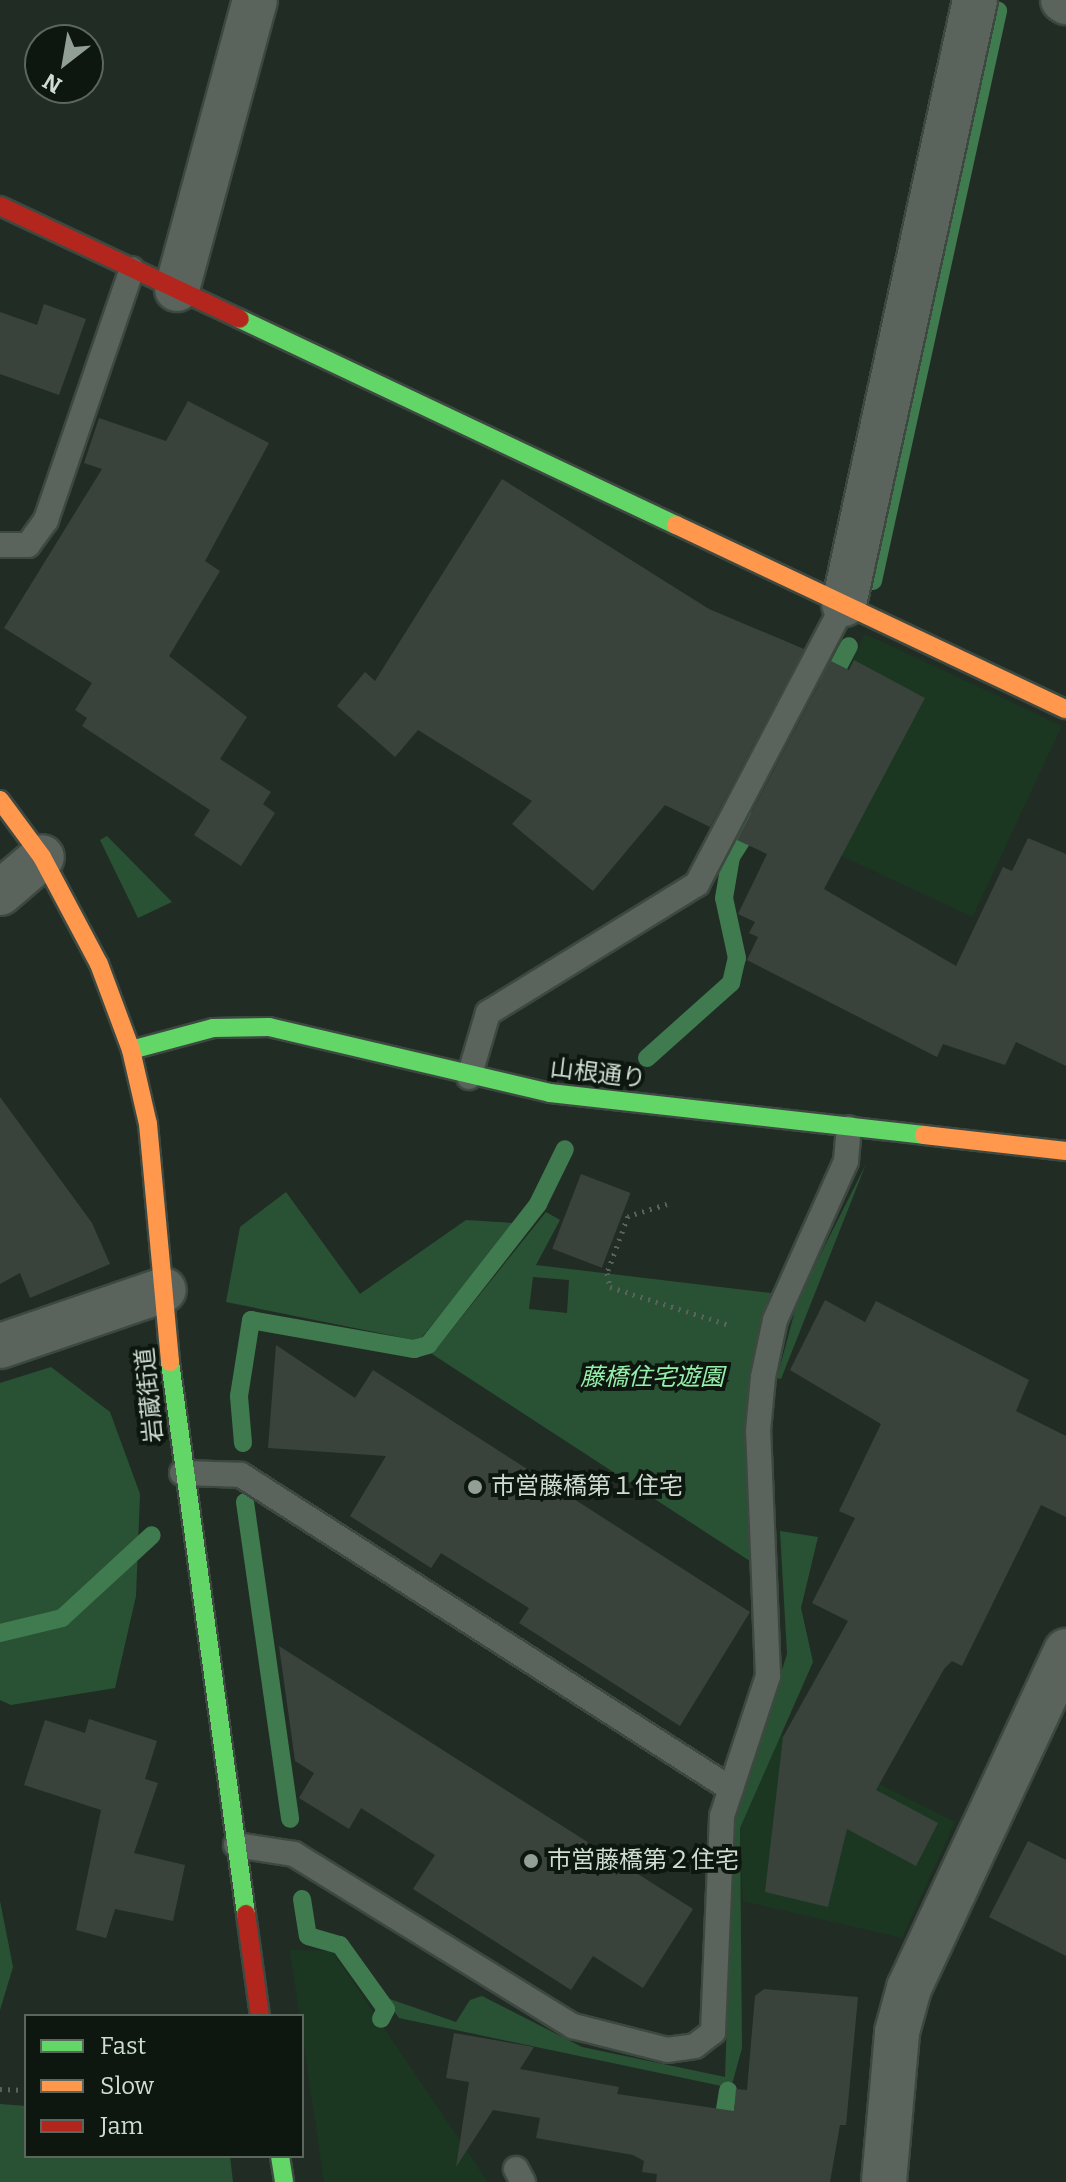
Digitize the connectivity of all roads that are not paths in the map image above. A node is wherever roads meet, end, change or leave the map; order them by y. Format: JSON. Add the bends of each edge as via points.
{"nodes":[{"id":1,"x":255,"y":0,"type":"edge"},
{"id":2,"x":975,"y":0,"type":"edge"},
{"id":3,"x":0,"y":206,"type":"edge"},
{"id":4,"x":132,"y":269,"type":"junction"},
{"id":5,"x":177,"y":289,"type":"junction"},
{"id":6,"x":0,"y":545,"type":"edge"},
{"id":7,"x":844,"y":604,"type":"junction"},
{"id":8,"x":1066,"y":709,"type":"edge"},
{"id":9,"x":0,"y":800,"type":"edge"},
{"id":10,"x":42,"y":857,"type":"junction"},
{"id":11,"x":0,"y":893,"type":"edge"},
{"id":12,"x":131,"y":1050,"type":"junction"},
{"id":13,"x":469,"y":1077,"type":"junction"},
{"id":14,"x":849,"y":1128,"type":"junction"},
{"id":15,"x":1066,"y":1151,"type":"edge"},
{"id":16,"x":164,"y":1290,"type":"junction"},
{"id":17,"x":0,"y":1346,"type":"edge"},
{"id":18,"x":182,"y":1473,"type":"junction"},
{"id":19,"x":1066,"y":1651,"type":"edge"},
{"id":20,"x":731,"y":1789,"type":"junction"},
{"id":21,"x":236,"y":1845,"type":"junction"},
{"id":22,"x":260,"y":2014,"type":"edge"},
{"id":23,"x":280,"y":2158,"type":"edge"},
{"id":24,"x":284,"y":2182,"type":"edge"},
{"id":25,"x":884,"y":2182,"type":"edge"}],
"edges":[{"from":1,"to":5,"type":"street"},
{"from":2,"to":7,"type":"street"},
{"from":3,"to":4,"type":"street"},
{"from":4,"to":5,"type":"street"},
{"from":4,"to":6,"type":"lane","via":[[46,520],[28,545]]},
{"from":5,"to":7,"type":"street"},
{"from":7,"to":8,"type":"street"},
{"from":7,"to":13,"type":"lane","via":[[697,884],[488,1013]]},
{"from":9,"to":10,"type":"street","name":"岩蔵街道"},
{"from":10,"to":11,"type":"street"},
{"from":10,"to":12,"type":"street","name":"岩蔵街道","via":[[99,964]]},
{"from":12,"to":13,"type":"street","name":"山根通り","via":[[213,1028],[269,1027]]},
{"from":12,"to":16,"type":"street","name":"岩蔵街道","via":[[155,1170]]},
{"from":13,"to":14,"type":"street","name":"山根通り"},
{"from":14,"to":15,"type":"street","name":"山根通り"},
{"from":14,"to":20,"type":"lane","via":[[846,1161],[769,1348],[758,1431],[768,1676]]},
{"from":16,"to":17,"type":"street"},
{"from":16,"to":18,"type":"street","name":"岩蔵街道"},
{"from":18,"to":20,"type":"lane","via":[[241,1475]]},
{"from":18,"to":21,"type":"street","name":"岩蔵街道"},
{"from":19,"to":25,"type":"street","via":[[909,1988],[897,2032]]},
{"from":20,"to":21,"type":"lane","via":[[719,1834],[713,2032],[695,2046],[667,2050],[573,2026],[294,1854]]},
{"from":21,"to":22,"type":"street","name":"岩蔵街道"},
{"from":23,"to":24,"type":"street"}]}
